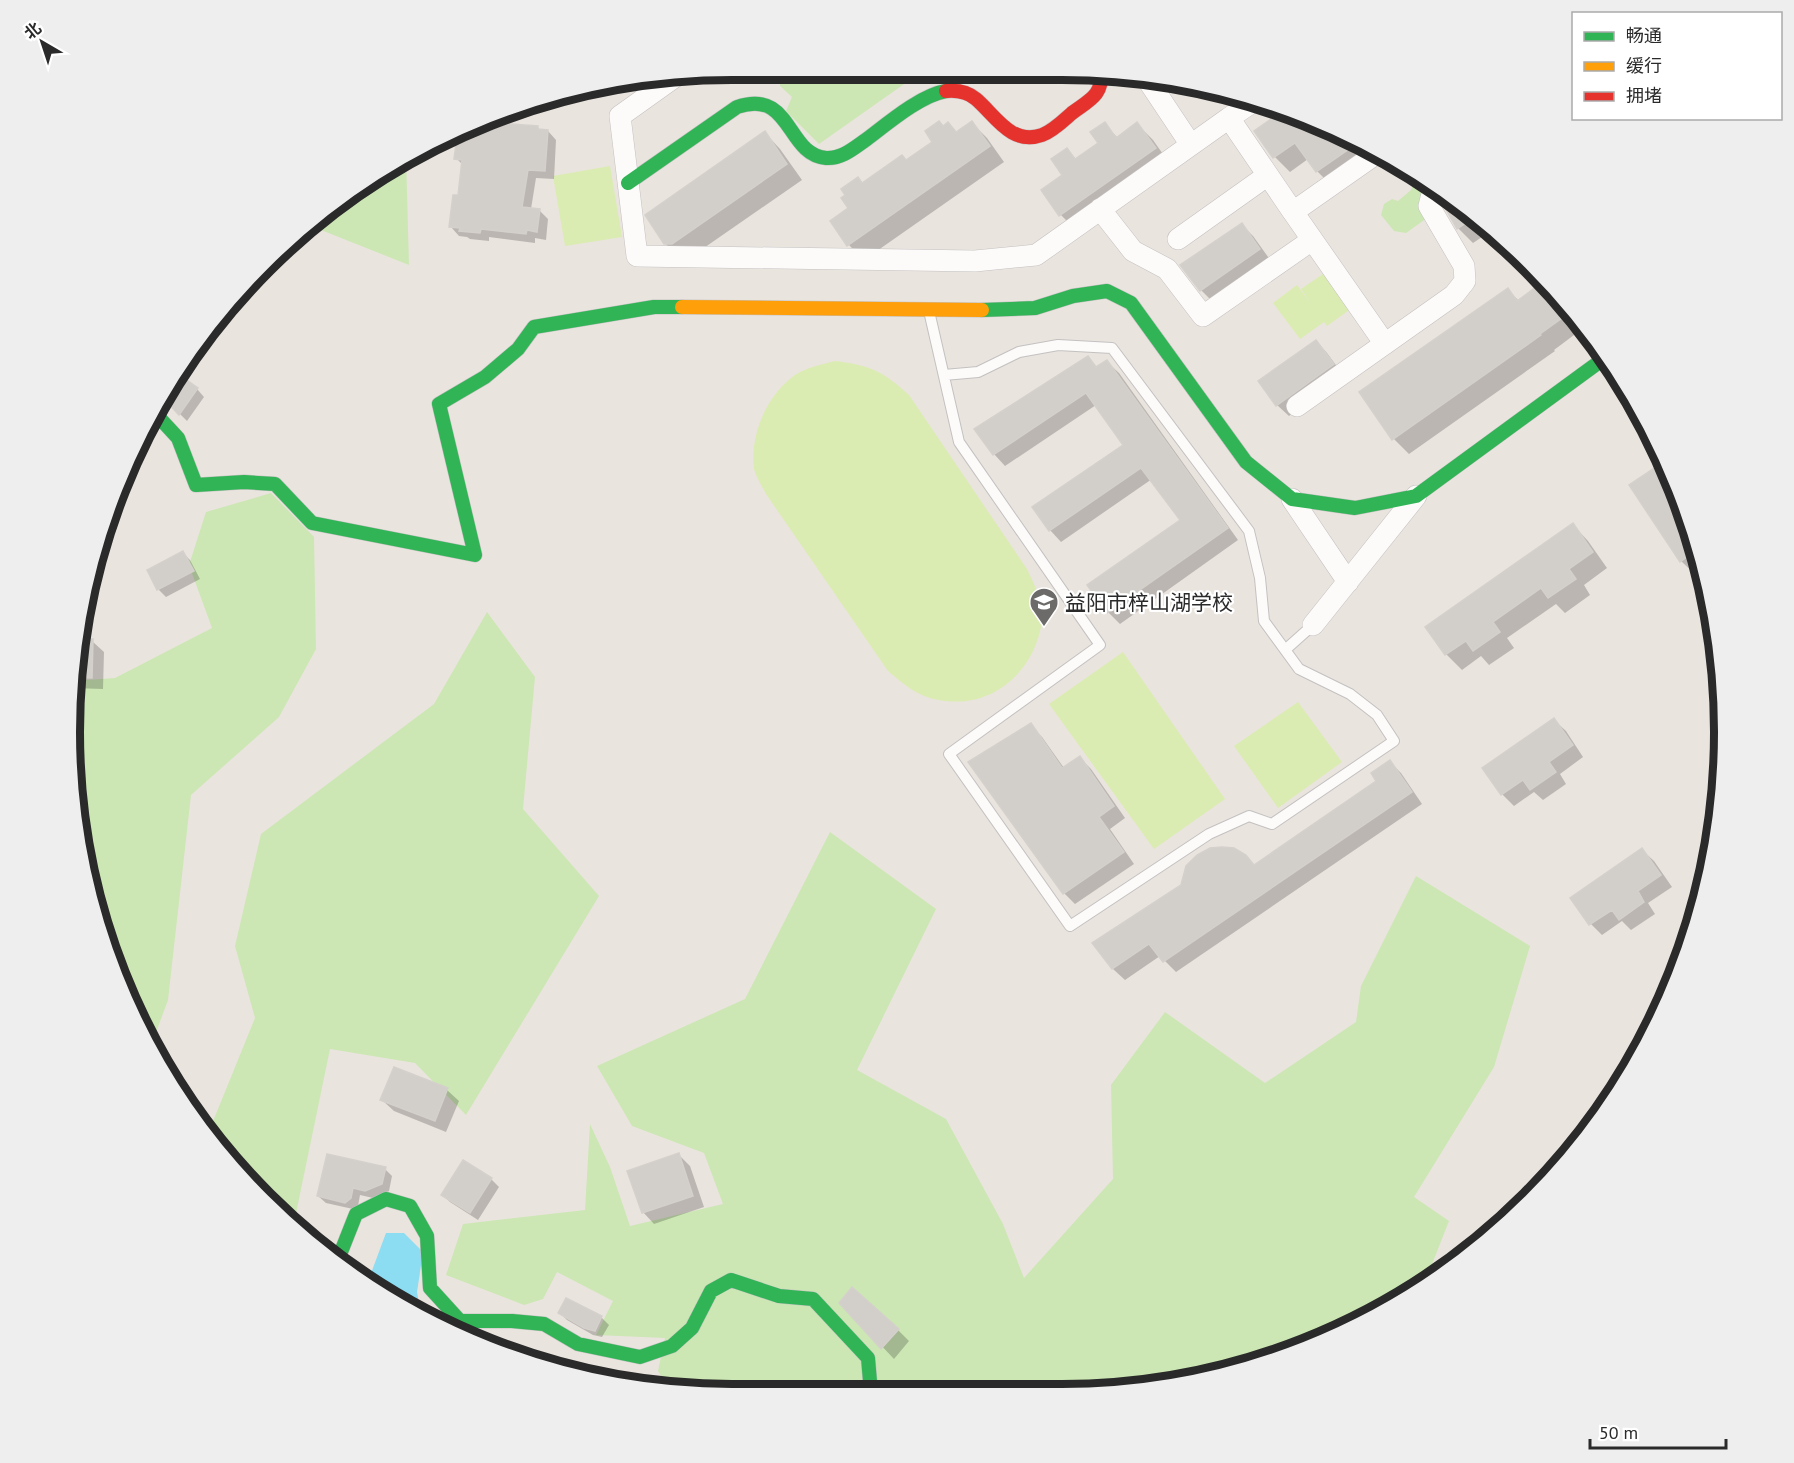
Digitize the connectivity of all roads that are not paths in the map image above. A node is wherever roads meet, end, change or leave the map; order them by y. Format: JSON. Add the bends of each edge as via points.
{"nodes":[{"id":1,"x":1102,"y":81,"type":"edge"},
{"id":2,"x":666,"y":83,"type":"edge"},
{"id":3,"x":1151,"y":86,"type":"edge"},
{"id":4,"x":1245,"y":106,"type":"edge"},
{"id":5,"x":1229,"y":118,"type":"junction"},
{"id":6,"x":1191,"y":145,"type":"junction"},
{"id":7,"x":1371,"y":158,"type":"edge"},
{"id":8,"x":1268,"y":175,"type":"junction"},
{"id":9,"x":628,"y":183,"type":"junction"},
{"id":10,"x":1432,"y":194,"type":"edge"},
{"id":11,"x":1100,"y":209,"type":"junction"},
{"id":12,"x":1293,"y":212,"type":"junction"},
{"id":13,"x":1178,"y":239,"type":"dead end"},
{"id":14,"x":1312,"y":240,"type":"junction"},
{"id":15,"x":929,"y":310,"type":"junction"},
{"id":16,"x":1385,"y":344,"type":"junction"},
{"id":17,"x":1600,"y":362,"type":"edge"},
{"id":18,"x":944,"y":375,"type":"junction"},
{"id":19,"x":1297,"y":406,"type":"dead end"},
{"id":20,"x":160,"y":418,"type":"edge"},
{"id":21,"x":1416,"y":496,"type":"junction"},
{"id":22,"x":1292,"y":499,"type":"junction"},
{"id":23,"x":1348,"y":582,"type":"junction"},
{"id":24,"x":1313,"y":626,"type":"joint"},
{"id":25,"x":1285,"y":650,"type":"junction"},
{"id":26,"x":341,"y":1253,"type":"edge"},
{"id":27,"x":870,"y":1384,"type":"edge"}],
"edges":[{"from":1,"to":9,"type":"street","via":[[1097,95],[1041,136],[1013,134],[975,98],[957,91],[939,91],[844,155],[827,158],[814,156],[803,147],[777,111],[767,104],[751,103],[737,107]]},
{"from":2,"to":9,"type":"street","via":[[620,116]]},
{"from":3,"to":6,"type":"street"},
{"from":4,"to":5,"type":"street"},
{"from":5,"to":6,"type":"street"},
{"from":5,"to":8,"type":"street"},
{"from":6,"to":11,"type":"street"},
{"from":7,"to":12,"type":"street"},
{"from":8,"to":12,"type":"street"},
{"from":8,"to":13,"type":"street"},
{"from":9,"to":11,"type":"street","via":[[637,256],[975,261],[1036,255]]},
{"from":10,"to":16,"type":"street","via":[[1429,206],[1464,266],[1465,281],[1454,295]]},
{"from":11,"to":14,"type":"street","via":[[1133,251],[1167,269],[1203,316]]},
{"from":12,"to":14,"type":"street"},
{"from":14,"to":16,"type":"street"},
{"from":15,"to":18,"type":"lane"},
{"from":15,"to":20,"type":"street","via":[[654,307],[534,327],[518,349],[485,377],[439,404],[475,555],[312,523],[275,484],[196,485],[178,438]]},
{"from":15,"to":22,"type":"street","via":[[1035,308],[1107,291],[1131,303],[1246,462]]},
{"from":16,"to":19,"type":"street"},
{"from":17,"to":21,"type":"street"},
{"from":18,"to":25,"type":"lane","via":[[978,372],[1019,352],[1058,345],[1112,348],[1249,531],[1260,578],[1264,621]]},
{"from":18,"to":25,"type":"lane","via":[[959,442],[1100,645],[949,754],[1070,926],[1209,834],[1249,816],[1272,824],[1394,741],[1377,716],[1350,694],[1299,669]]},
{"from":21,"to":22,"type":"street","via":[[1355,508]]},
{"from":21,"to":23,"type":"street"},
{"from":22,"to":23,"type":"street"},
{"from":23,"to":24,"type":"street"},
{"from":24,"to":25,"type":"lane"},
{"from":26,"to":27,"type":"street","via":[[356,1214],[386,1199],[410,1206],[427,1236],[430,1287],[460,1321],[544,1324],[578,1344],[640,1357],[672,1346],[692,1328],[711,1291],[731,1280],[778,1296],[813,1299],[868,1358]]}]}
